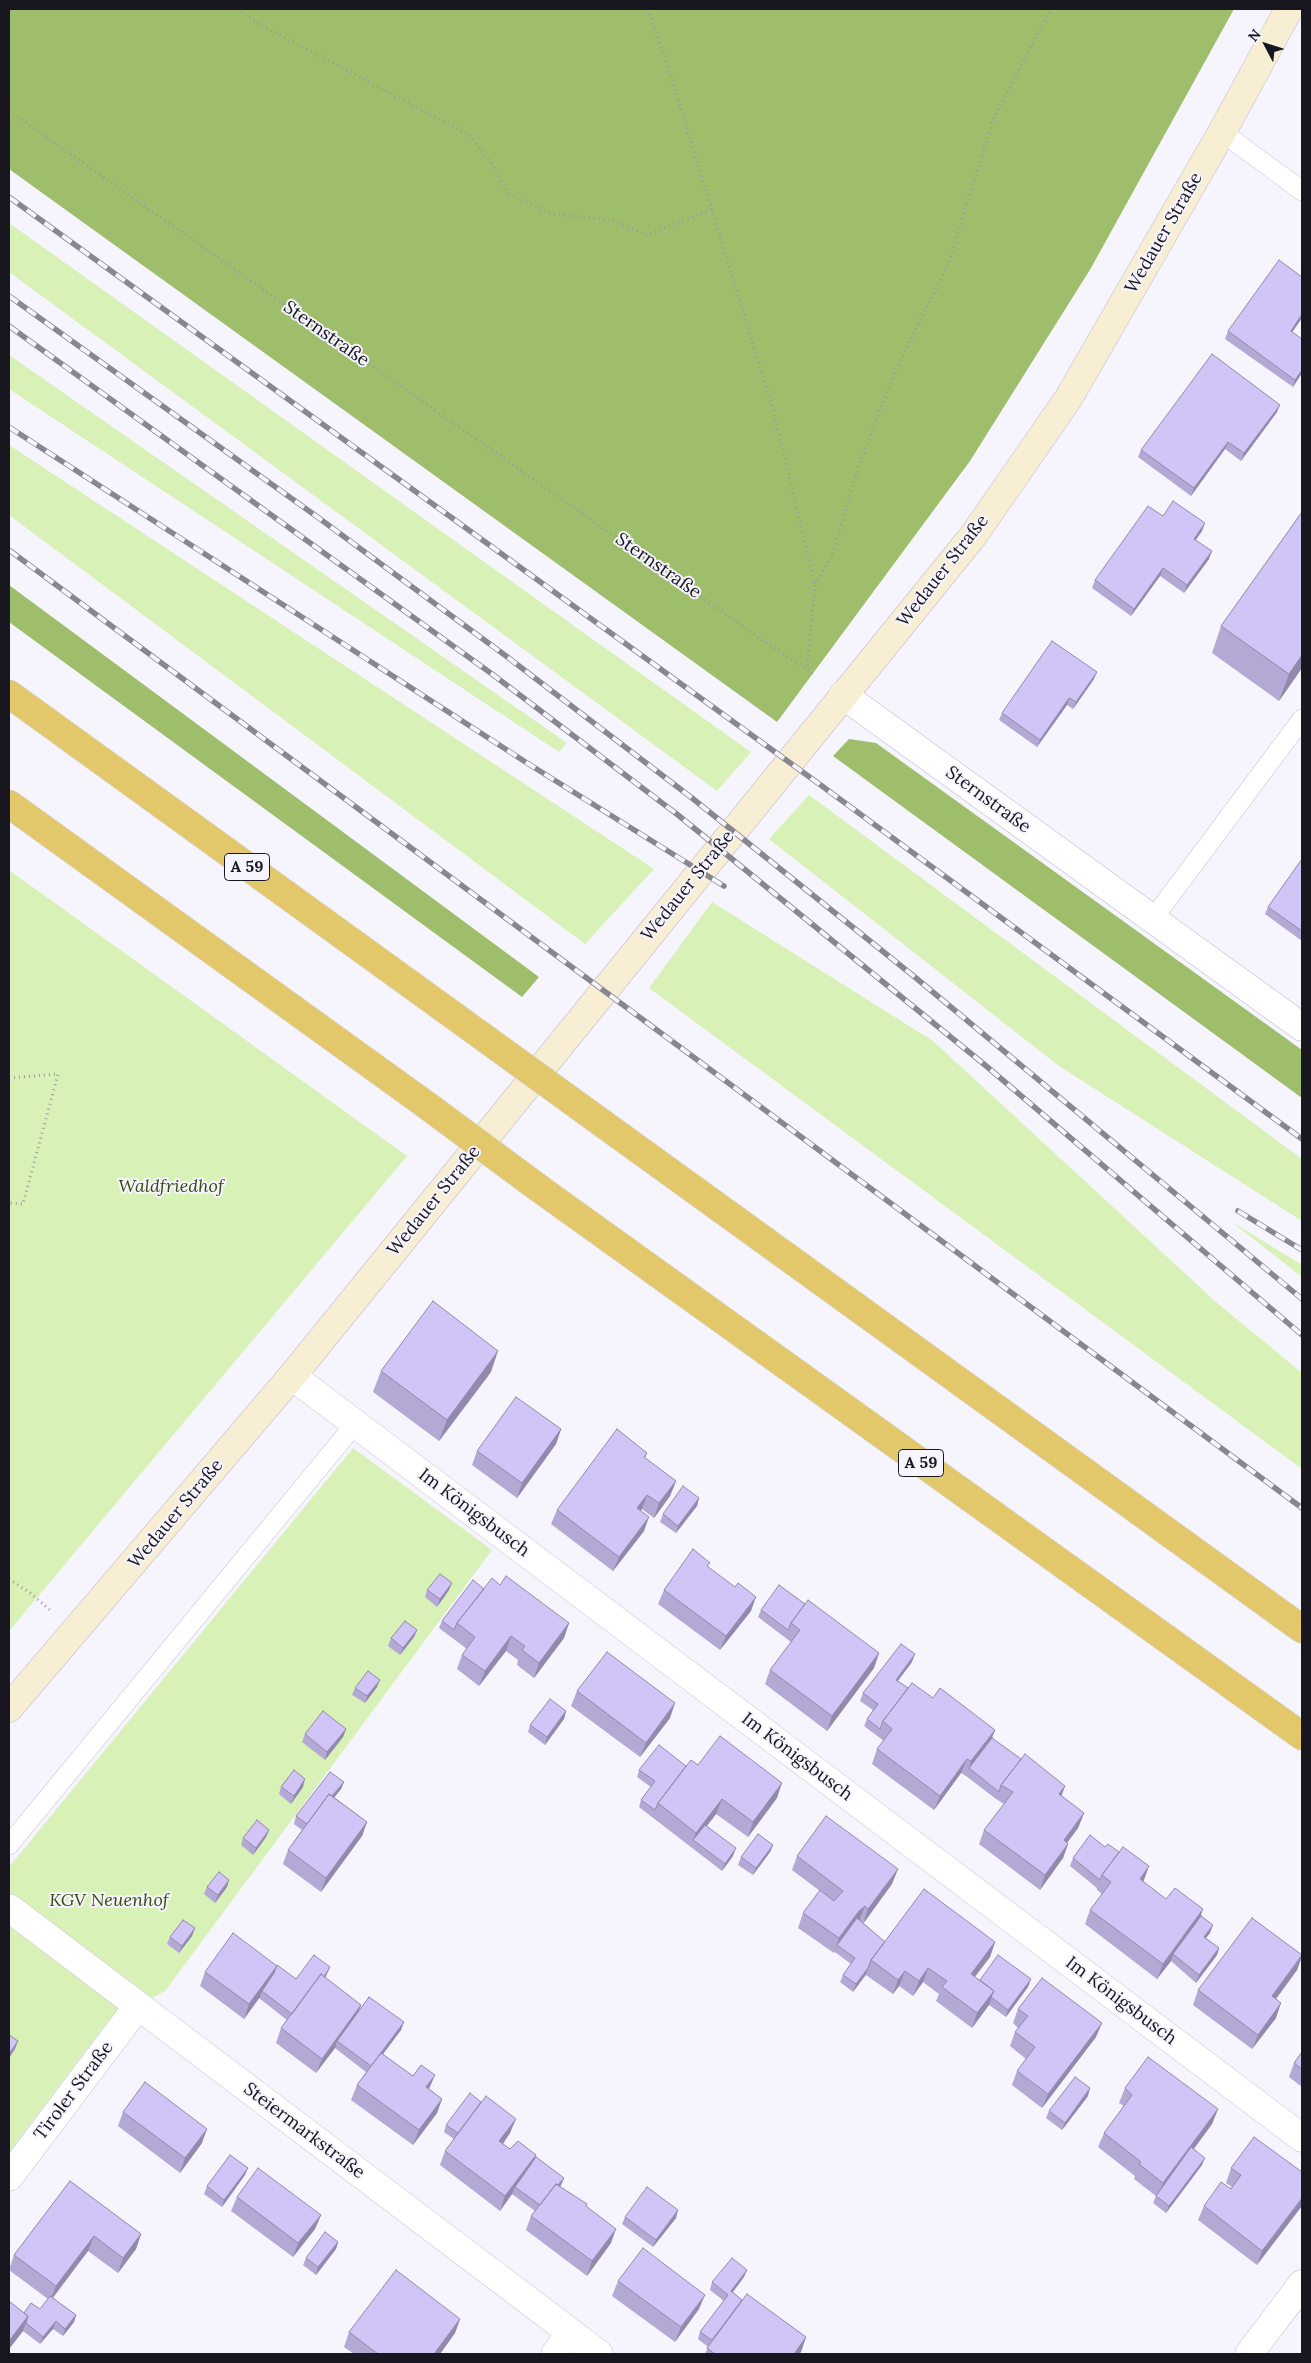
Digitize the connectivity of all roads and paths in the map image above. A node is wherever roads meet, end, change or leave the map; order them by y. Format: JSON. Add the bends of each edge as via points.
{"nodes":[{"id":1,"x":237,"y":9,"type":"edge"},
{"id":2,"x":648,"y":9,"type":"edge"},
{"id":3,"x":1051,"y":9,"type":"edge"},
{"id":4,"x":1289,"y":9,"type":"edge"},
{"id":5,"x":9,"y":111,"type":"edge"},
{"id":6,"x":1222,"y":132,"type":"junction"},
{"id":7,"x":1302,"y":191,"type":"edge"},
{"id":8,"x":712,"y":210,"type":"junction"},
{"id":9,"x":815,"y":584,"type":"junction"},
{"id":10,"x":807,"y":669,"type":"junction"},
{"id":11,"x":9,"y":694,"type":"edge"},
{"id":12,"x":843,"y":695,"type":"junction"},
{"id":13,"x":1302,"y":719,"type":"edge"},
{"id":14,"x":9,"y":804,"type":"edge"},
{"id":15,"x":1152,"y":920,"type":"junction"},
{"id":16,"x":1302,"y":1027,"type":"edge"},
{"id":17,"x":9,"y":1078,"type":"edge"},
{"id":18,"x":9,"y":1203,"type":"edge"},
{"id":19,"x":292,"y":1376,"type":"junction"},
{"id":20,"x":355,"y":1424,"type":"junction"},
{"id":21,"x":9,"y":1579,"type":"edge"},
{"id":22,"x":1302,"y":1629,"type":"edge"},
{"id":23,"x":75,"y":1631,"type":"junction"},
{"id":24,"x":9,"y":1708,"type":"edge"},
{"id":25,"x":1302,"y":1736,"type":"edge"},
{"id":26,"x":9,"y":1845,"type":"edge"},
{"id":27,"x":9,"y":1908,"type":"edge"},
{"id":28,"x":138,"y":2006,"type":"junction"},
{"id":29,"x":1302,"y":2138,"type":"edge"},
{"id":30,"x":9,"y":2177,"type":"edge"},
{"id":31,"x":1302,"y":2284,"type":"edge"},
{"id":32,"x":563,"y":2344,"type":"edge"},
{"id":33,"x":599,"y":2354,"type":"edge"},
{"id":34,"x":1249,"y":2354,"type":"edge"}],
"edges":[{"from":1,"to":8,"type":"path","via":[[270,30],[471,136],[509,194],[553,214],[610,220],[647,235]]},
{"from":2,"to":8,"type":"path"},
{"from":3,"to":9,"type":"path","via":[[994,117],[948,265],[895,371],[859,464],[832,556]]},
{"from":4,"to":6,"type":"street","name":"Wedauer Straße"},
{"from":5,"to":10,"type":"path","name":"Sternstraße"},
{"from":6,"to":7,"type":"lane"},
{"from":6,"to":12,"type":"street","name":"Wedauer Straße","via":[[1068,399],[972,536]]},
{"from":8,"to":9,"type":"path","via":[[773,410]]},
{"from":9,"to":10,"type":"path"},
{"from":10,"to":12,"type":"path","name":"Sternstraße"},
{"from":11,"to":22,"type":"highway","number":"A 59","bridge":true},
{"from":12,"to":15,"type":"street","name":"Sternstraße"},
{"from":12,"to":19,"type":"street","name":"Wedauer Straße"},
{"from":13,"to":15,"type":"lane"},
{"from":14,"to":25,"type":"highway","number":"A 59","bridge":true},
{"from":15,"to":16,"type":"street","name":"Sternstraße"},
{"from":17,"to":18,"type":"path","via":[[58,1074],[23,1204]]},
{"from":19,"to":20,"type":"street","name":"Im Königsbusch"},
{"from":19,"to":23,"type":"street","name":"Wedauer Straße"},
{"from":20,"to":26,"type":"lane"},
{"from":20,"to":29,"type":"street","name":"Im Königsbusch"},
{"from":21,"to":23,"type":"path"},
{"from":23,"to":24,"type":"street","name":"Wedauer Straße"},
{"from":27,"to":28,"type":"street","name":"Steiermarkstraße"},
{"from":28,"to":30,"type":"street","name":"Tiroler Straße"},
{"from":28,"to":32,"type":"street","name":"Steiermarkstraße"},
{"from":31,"to":34,"type":"street"},
{"from":32,"to":33,"type":"street","name":"Steiermarkstraße"}]}
